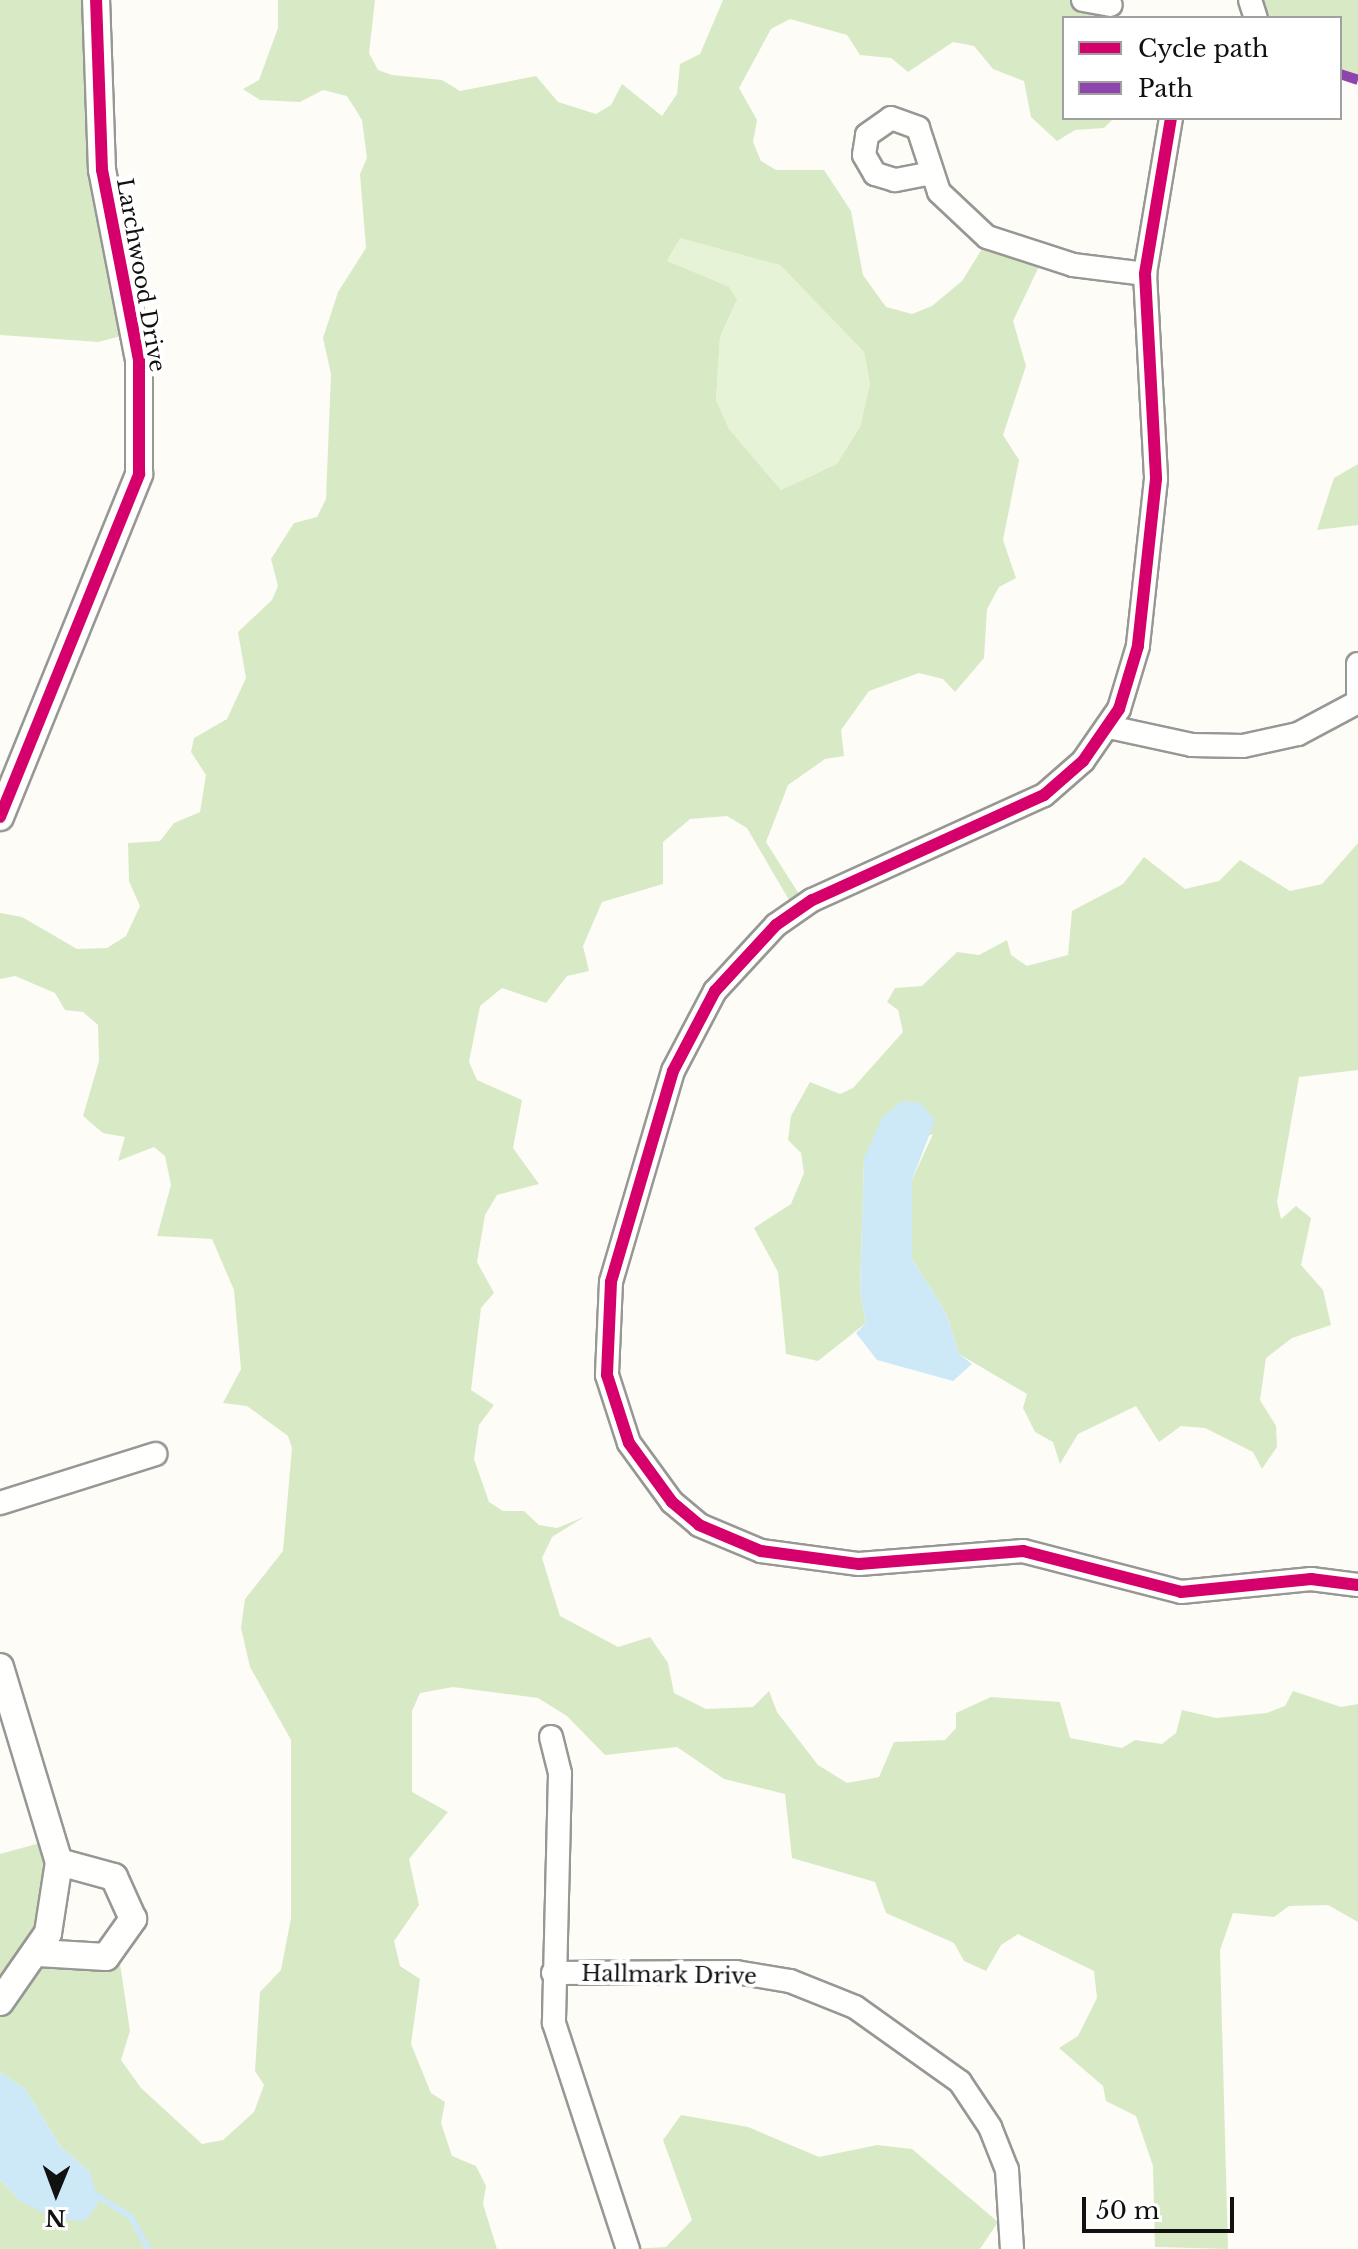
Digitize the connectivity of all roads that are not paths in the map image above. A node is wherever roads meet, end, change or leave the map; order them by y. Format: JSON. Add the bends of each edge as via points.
{"nodes":[{"id":1,"x":96,"y":0,"type":"edge"},
{"id":2,"x":1083,"y":0,"type":"edge"},
{"id":3,"x":1111,"y":8,"type":"edge"},
{"id":4,"x":1171,"y":120,"type":"edge"},
{"id":5,"x":932,"y":173,"type":"dead end"},
{"id":6,"x":1145,"y":274,"type":"junction"},
{"id":7,"x":1358,"y":664,"type":"edge"},
{"id":8,"x":1358,"y":693,"type":"edge"},
{"id":9,"x":1358,"y":702,"type":"edge"},
{"id":10,"x":1109,"y":727,"type":"junction"},
{"id":11,"x":0,"y":817,"type":"edge"},
{"id":12,"x":155,"y":1454,"type":"dead end"},
{"id":13,"x":0,"y":1503,"type":"edge"},
{"id":14,"x":1358,"y":1585,"type":"edge"},
{"id":15,"x":0,"y":1667,"type":"edge"},
{"id":16,"x":551,"y":1737,"type":"dead end"},
{"id":17,"x":59,"y":1862,"type":"junction"},
{"id":18,"x":38,"y":1953,"type":"junction"},
{"id":19,"x":553,"y":1973,"type":"junction"},
{"id":20,"x":0,"y":2002,"type":"edge"},
{"id":21,"x":628,"y":2249,"type":"edge"},
{"id":22,"x":1012,"y":2249,"type":"edge"}],
"edges":[{"from":1,"to":11,"type":"street","name":"Larchwood Drive","via":[[102,170],[139,360],[139,474]]},
{"from":2,"to":3,"type":"street"},
{"from":4,"to":6,"type":"street"},
{"from":5,"to":6,"type":"street","via":[[948,205],[987,237],[1073,265]]},
{"from":6,"to":10,"type":"street","via":[[1156,479],[1138,646]]},
{"from":7,"to":8,"type":"street"},
{"from":9,"to":10,"type":"street","via":[[1298,734],[1243,746],[1192,745]]},
{"from":10,"to":14,"type":"street","via":[[1065,779],[1016,812],[854,876],[812,900],[776,925],[715,991],[673,1071],[611,1282],[604,1339],[616,1413],[672,1502],[699,1525],[761,1551],[859,1564],[1023,1551],[1181,1592],[1311,1579]]},
{"from":12,"to":13,"type":"street"},
{"from":15,"to":17,"type":"street"},
{"from":16,"to":19,"type":"street","via":[[560,1774]]},
{"from":17,"to":18,"type":"street"},
{"from":17,"to":18,"type":"street","via":[[114,1877],[133,1919],[106,1957]]},
{"from":18,"to":20,"type":"street"},
{"from":19,"to":21,"type":"street","via":[[554,2023]]},
{"from":19,"to":22,"type":"street","name":"Hallmark Drive","via":[[736,1972],[790,1981],[855,2007],[960,2082],[990,2127],[1007,2170]]}]}
